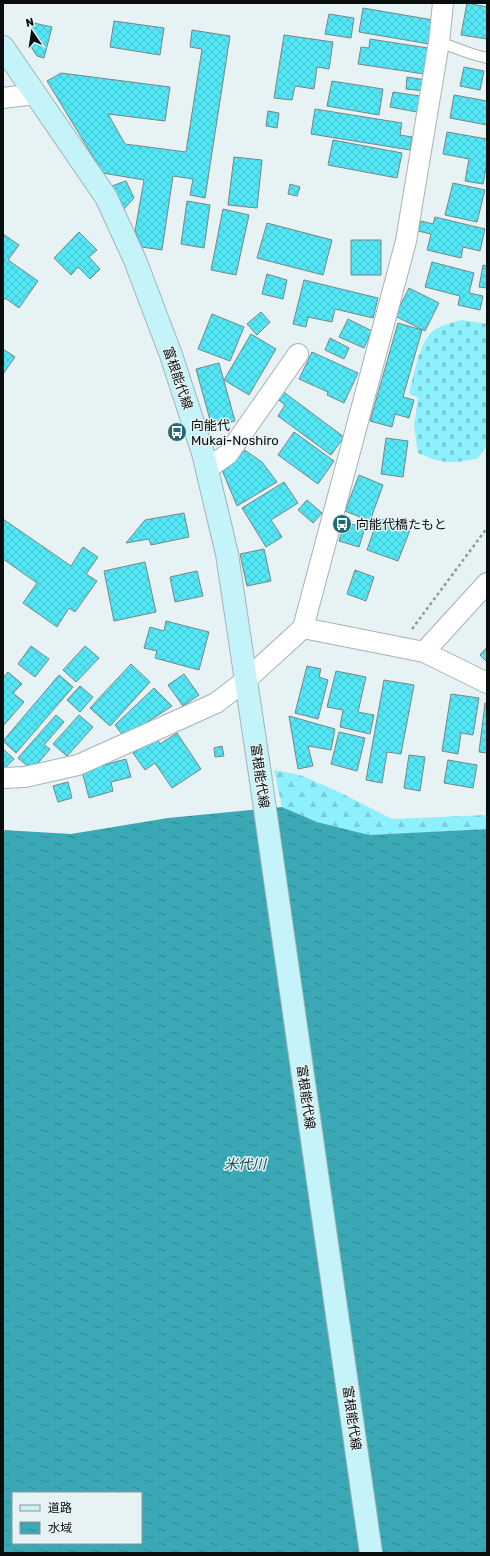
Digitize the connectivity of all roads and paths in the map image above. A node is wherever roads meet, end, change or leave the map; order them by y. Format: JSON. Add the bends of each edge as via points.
{"nodes":[{"id":1,"x":443,"y":3,"type":"edge"},
{"id":2,"x":439,"y":42,"type":"junction"},
{"id":3,"x":3,"y":47,"type":"edge"},
{"id":4,"x":487,"y":58,"type":"edge"},
{"id":5,"x":35,"y":94,"type":"junction"},
{"id":6,"x":3,"y":98,"type":"edge"},
{"id":7,"x":298,"y":354,"type":"dead end"},
{"id":8,"x":207,"y":469,"type":"junction"},
{"id":9,"x":487,"y":528,"type":"edge"},
{"id":10,"x":487,"y":583,"type":"edge"},
{"id":11,"x":303,"y":628,"type":"junction"},
{"id":12,"x":400,"y":646,"type":"junction"},
{"id":13,"x":424,"y":652,"type":"junction"},
{"id":14,"x":246,"y":680,"type":"junction"},
{"id":15,"x":487,"y":683,"type":"edge"},
{"id":16,"x":3,"y":778,"type":"edge"},
{"id":17,"x":371,"y":1553,"type":"edge"}],
"edges":[{"from":1,"to":2,"type":"street"},
{"from":2,"to":4,"type":"lane"},
{"from":2,"to":11,"type":"street","via":[[406,242]]},
{"from":3,"to":5,"type":"main road","name":"富根能代線"},
{"from":5,"to":6,"type":"street"},
{"from":5,"to":8,"type":"main road","name":"富根能代線","via":[[106,197],[135,260],[168,348]]},
{"from":7,"to":8,"type":"street","via":[[228,454]]},
{"from":8,"to":14,"type":"main road","name":"富根能代線","via":[[227,554]]},
{"from":9,"to":12,"type":"path"},
{"from":10,"to":13,"type":"street"},
{"from":11,"to":12,"type":"street"},
{"from":11,"to":14,"type":"street"},
{"from":12,"to":13,"type":"street"},
{"from":13,"to":15,"type":"street"},
{"from":14,"to":16,"type":"street","via":[[216,703],[78,765]]},
{"from":14,"to":17,"type":"main road","name":"富根能代線"}]}
